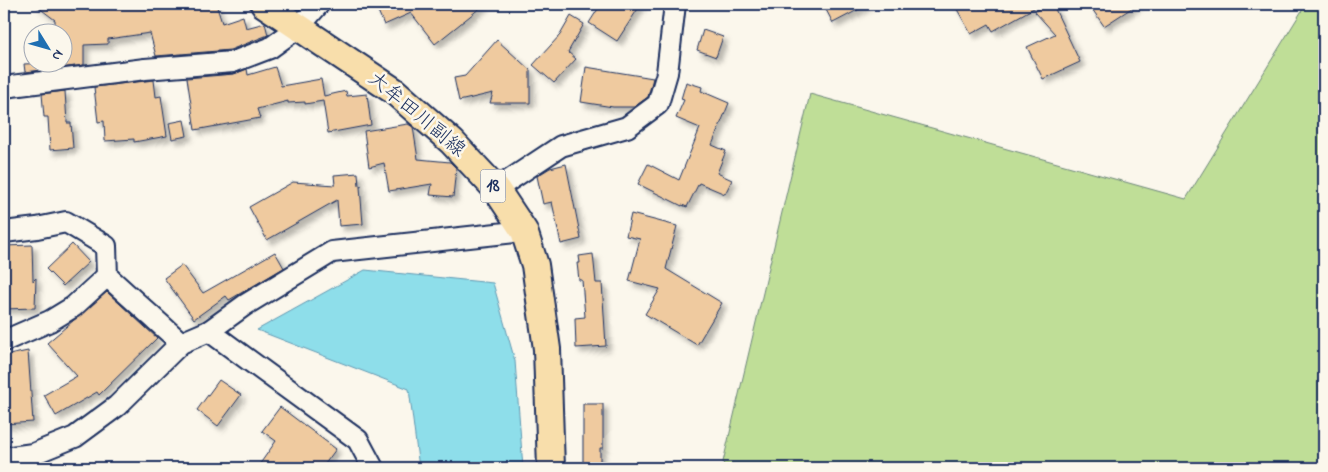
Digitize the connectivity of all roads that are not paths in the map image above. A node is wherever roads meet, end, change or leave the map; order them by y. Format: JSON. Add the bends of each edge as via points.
{"nodes":[{"id":1,"x":264,"y":4,"type":"edge"},
{"id":2,"x":319,"y":4,"type":"edge"},
{"id":3,"x":675,"y":4,"type":"edge"},
{"id":4,"x":299,"y":27,"type":"junction"},
{"id":5,"x":4,"y":87,"type":"edge"},
{"id":6,"x":496,"y":189,"type":"junction"},
{"id":7,"x":524,"y":231,"type":"junction"},
{"id":8,"x":4,"y":232,"type":"edge"},
{"id":9,"x":106,"y":276,"type":"junction"},
{"id":10,"x":209,"y":331,"type":"junction"},
{"id":11,"x":4,"y":341,"type":"edge"},
{"id":12,"x":181,"y":344,"type":"junction"},
{"id":13,"x":4,"y":458,"type":"edge"},
{"id":14,"x":373,"y":468,"type":"edge"},
{"id":15,"x":551,"y":468,"type":"edge"}],
"edges":[{"from":1,"to":4,"type":"main road","name":"大牟田川副線","number":"18"},
{"from":2,"to":4,"type":"street"},
{"from":3,"to":6,"type":"street","via":[[666,73],[658,104],[627,127],[561,146]]},
{"from":4,"to":5,"type":"street","via":[[270,48],[233,62],[145,69]]},
{"from":4,"to":6,"type":"main road","name":"大牟田川副線","number":"18","via":[[394,91],[452,142]]},
{"from":6,"to":7,"type":"main road","name":"大牟田川副線","number":"18"},
{"from":7,"to":10,"type":"street","via":[[332,252]]},
{"from":7,"to":15,"type":"main road","name":"大牟田川副線","number":"18","via":[[535,264],[547,349]]},
{"from":8,"to":9,"type":"street","via":[[66,222],[106,246]]},
{"from":9,"to":11,"type":"street","via":[[73,307]]},
{"from":9,"to":12,"type":"street"},
{"from":10,"to":12,"type":"street"},
{"from":10,"to":14,"type":"street","via":[[358,440]]},
{"from":12,"to":13,"type":"street","via":[[116,406],[75,437],[33,454]]}]}
